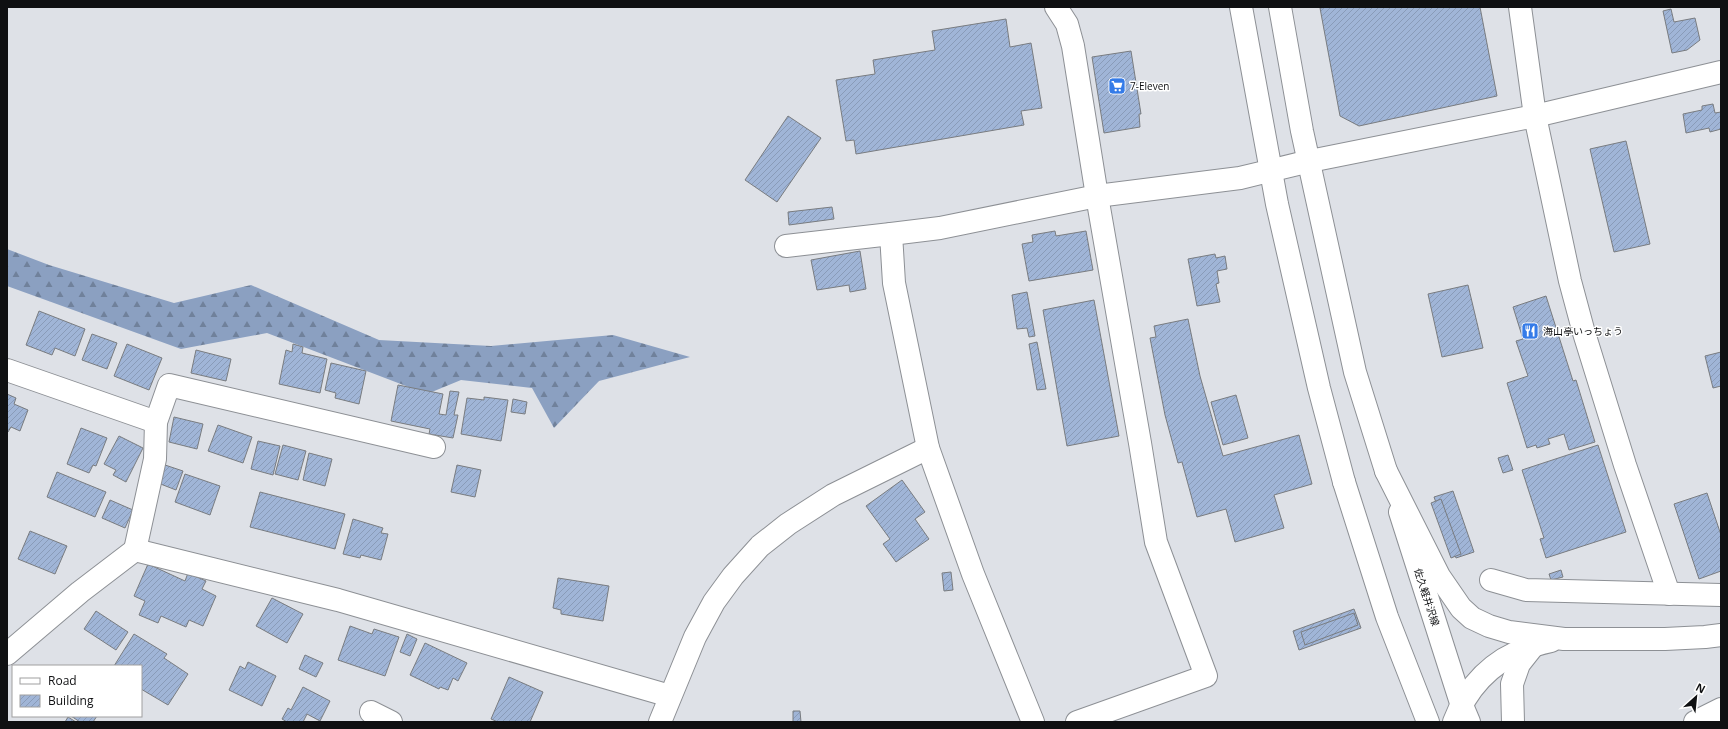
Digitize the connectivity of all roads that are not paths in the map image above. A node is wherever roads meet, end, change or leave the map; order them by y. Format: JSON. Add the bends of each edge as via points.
{"nodes":[{"id":1,"x":1056,"y":7,"type":"edge"},
{"id":2,"x":1241,"y":7,"type":"edge"},
{"id":3,"x":1280,"y":7,"type":"edge"},
{"id":4,"x":1520,"y":7,"type":"edge"},
{"id":5,"x":1721,"y":72,"type":"edge"},
{"id":6,"x":1535,"y":116,"type":"junction"},
{"id":7,"x":1310,"y":161,"type":"junction"},
{"id":8,"x":1270,"y":171,"type":"junction"},
{"id":9,"x":1097,"y":196,"type":"junction"},
{"id":10,"x":891,"y":234,"type":"junction"},
{"id":11,"x":786,"y":246,"type":"dead end"},
{"id":12,"x":7,"y":370,"type":"edge"},
{"id":13,"x":156,"y":422,"type":"junction"},
{"id":14,"x":434,"y":447,"type":"dead end"},
{"id":15,"x":928,"y":448,"type":"junction"},
{"id":16,"x":1386,"y":471,"type":"junction"},
{"id":17,"x":135,"y":550,"type":"junction"},
{"id":18,"x":1491,"y":580,"type":"dead end"},
{"id":19,"x":1669,"y":594,"type":"junction"},
{"id":20,"x":1721,"y":595,"type":"edge"},
{"id":21,"x":1721,"y":634,"type":"edge"},
{"id":22,"x":1564,"y":639,"type":"junction"},
{"id":23,"x":1534,"y":644,"type":"junction"},
{"id":24,"x":7,"y":654,"type":"edge"},
{"id":25,"x":670,"y":696,"type":"junction"},
{"id":26,"x":1721,"y":709,"type":"edge"},
{"id":27,"x":371,"y":712,"type":"dead end"},
{"id":28,"x":1461,"y":716,"type":"edge"},
{"id":29,"x":392,"y":722,"type":"edge"},
{"id":30,"x":660,"y":722,"type":"edge"},
{"id":31,"x":1033,"y":722,"type":"edge"},
{"id":32,"x":1076,"y":722,"type":"edge"},
{"id":33,"x":1428,"y":722,"type":"edge"},
{"id":34,"x":1513,"y":722,"type":"edge"},
{"id":35,"x":1695,"y":722,"type":"edge"}],
"edges":[{"from":1,"to":9,"type":"main road","via":[[1067,24],[1073,46]]},
{"from":2,"to":8,"type":"main road"},
{"from":3,"to":7,"type":"main road","via":[[1302,131]]},
{"from":4,"to":6,"type":"main road"},
{"from":5,"to":6,"type":"main road"},
{"from":6,"to":7,"type":"main road"},
{"from":6,"to":19,"type":"main road","via":[[1570,281],[1584,333]]},
{"from":7,"to":8,"type":"main road"},
{"from":7,"to":16,"type":"main road","via":[[1355,372]]},
{"from":8,"to":9,"type":"main road","via":[[1240,178]]},
{"from":8,"to":33,"type":"main road","via":[[1319,388],[1344,482],[1387,617]]},
{"from":9,"to":10,"type":"main road","via":[[940,228]]},
{"from":9,"to":32,"type":"main road","via":[[1156,542],[1206,676]]},
{"from":10,"to":11,"type":"main road"},
{"from":10,"to":15,"type":"main road","via":[[894,283]]},
{"from":12,"to":13,"type":"main road"},
{"from":13,"to":14,"type":"main road","via":[[169,385]]},
{"from":13,"to":17,"type":"main road","via":[[155,459]]},
{"from":15,"to":25,"type":"main road","via":[[833,495],[760,546],[714,602],[694,637]]},
{"from":15,"to":31,"type":"main road","via":[[973,574]]},
{"from":16,"to":22,"type":"main road","via":[[1439,576],[1461,608],[1472,618],[1509,632]]},
{"from":16,"to":28,"type":"main road","name":"佐久軽井沢線"},
{"from":17,"to":24,"type":"main road","via":[[80,592]]},
{"from":17,"to":25,"type":"main road","via":[[338,600]]},
{"from":18,"to":19,"type":"main road","via":[[1526,590]]},
{"from":19,"to":20,"type":"main road"},
{"from":21,"to":22,"type":"main road","via":[[1665,639]]},
{"from":22,"to":23,"type":"main road"},
{"from":23,"to":28,"type":"main road","via":[[1512,653],[1479,680]]},
{"from":23,"to":34,"type":"main road","via":[[1519,664],[1512,684]]},
{"from":25,"to":30,"type":"main road"},
{"from":26,"to":35,"type":"main road"},
{"from":27,"to":29,"type":"main road"}]}
